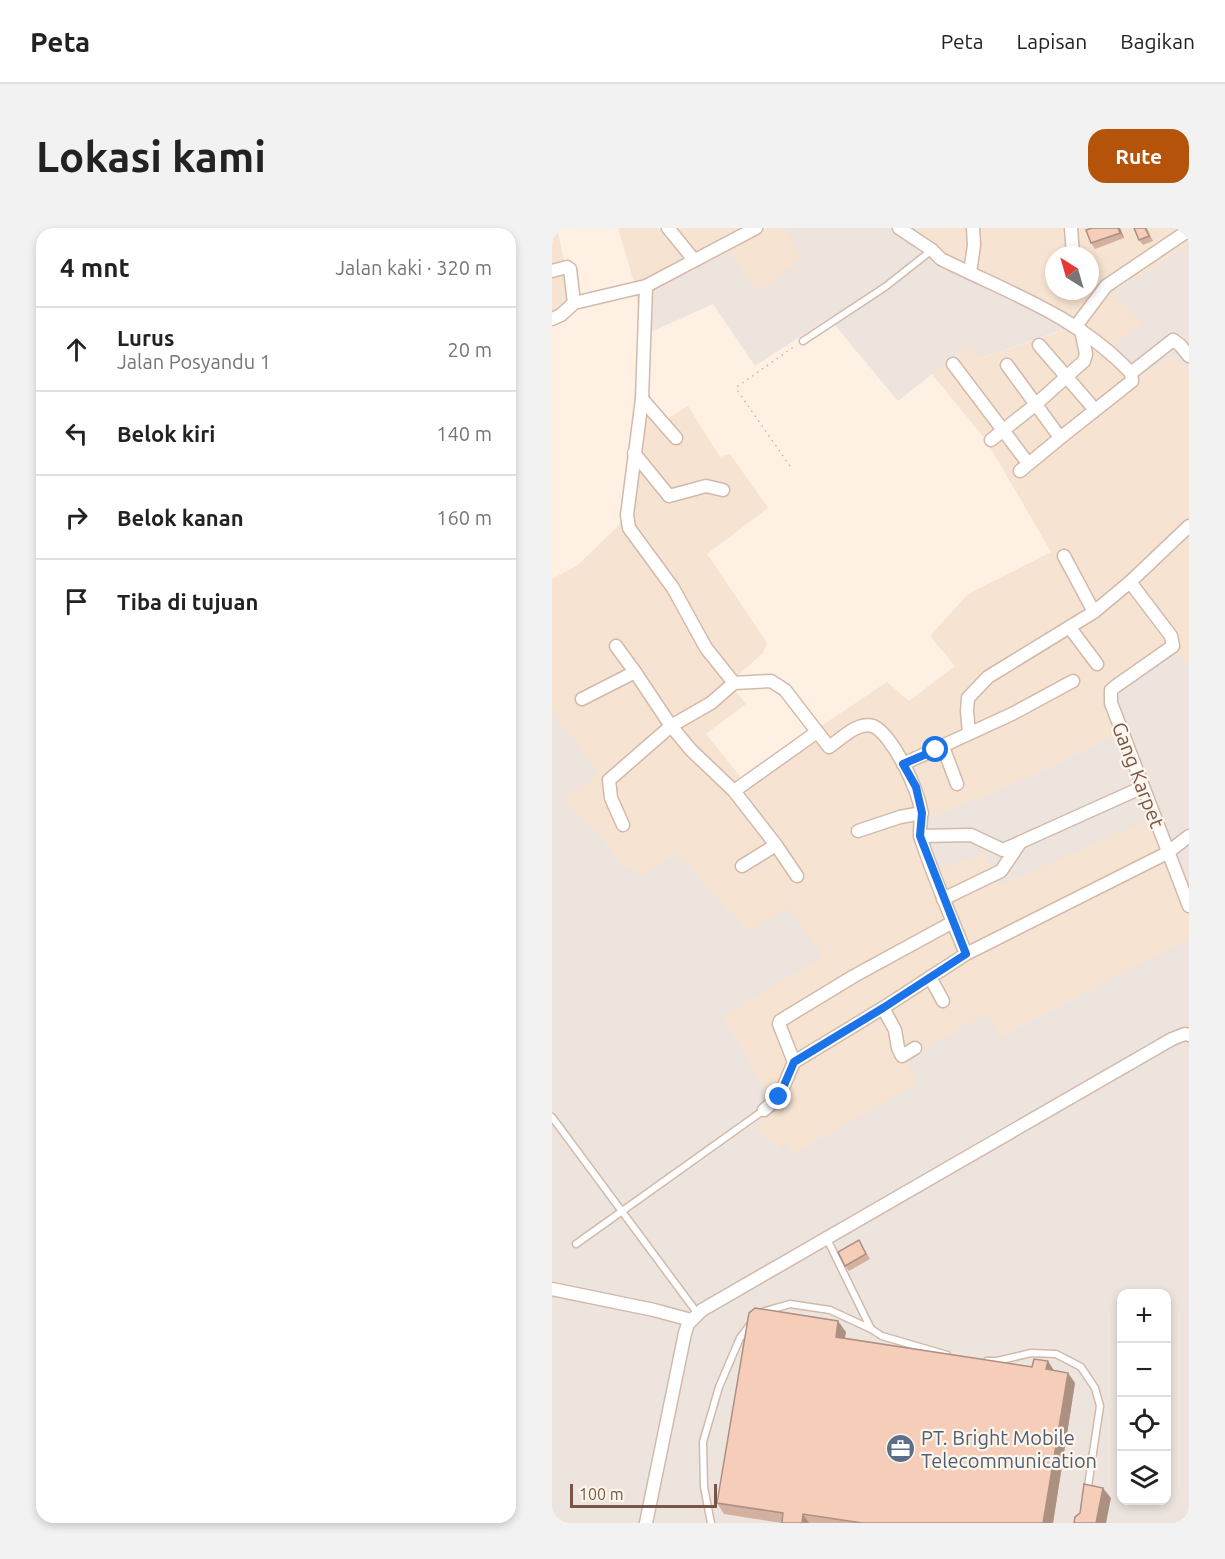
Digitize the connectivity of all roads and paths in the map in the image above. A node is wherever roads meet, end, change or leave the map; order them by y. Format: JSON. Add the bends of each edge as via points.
{"nodes":[{"id":1,"x":668,"y":228,"type":"edge"},
{"id":2,"x":756,"y":228,"type":"edge"},
{"id":3,"x":899,"y":228,"type":"edge"},
{"id":4,"x":973,"y":228,"type":"edge"},
{"id":5,"x":1071,"y":228,"type":"edge"},
{"id":6,"x":1189,"y":230,"type":"edge"},
{"id":7,"x":1072,"y":246,"type":"edge"},
{"id":8,"x":932,"y":250,"type":"junction"},
{"id":9,"x":694,"y":260,"type":"junction"},
{"id":10,"x":552,"y":272,"type":"edge"},
{"id":11,"x":970,"y":273,"type":"junction"},
{"id":12,"x":646,"y":286,"type":"junction"},
{"id":13,"x":574,"y":303,"type":"junction"},
{"id":14,"x":552,"y":319,"type":"edge"},
{"id":15,"x":1078,"y":328,"type":"junction"},
{"id":16,"x":803,"y":341,"type":"joint"},
{"id":17,"x":1039,"y":345,"type":"dead end"},
{"id":18,"x":1189,"y":356,"type":"edge"},
{"id":19,"x":953,"y":364,"type":"dead end"},
{"id":20,"x":1007,"y":365,"type":"dead end"},
{"id":21,"x":1131,"y":373,"type":"junction"},
{"id":22,"x":1067,"y":377,"type":"junction"},
{"id":23,"x":642,"y":399,"type":"junction"},
{"id":24,"x":1090,"y":404,"type":"dead end"},
{"id":25,"x":1035,"y":405,"type":"junction"},
{"id":26,"x":1002,"y":431,"type":"junction"},
{"id":27,"x":1056,"y":432,"type":"dead end"},
{"id":28,"x":676,"y":438,"type":"dead end"},
{"id":29,"x":991,"y":440,"type":"dead end"},
{"id":30,"x":634,"y":453,"type":"junction"},
{"id":31,"x":1024,"y":458,"type":"dead end"},
{"id":32,"x":790,"y":466,"type":"dead end"},
{"id":33,"x":1020,"y":471,"type":"dead end"},
{"id":34,"x":723,"y":490,"type":"dead end"},
{"id":35,"x":1188,"y":529,"type":"edge"},
{"id":36,"x":1064,"y":556,"type":"dead end"},
{"id":37,"x":1130,"y":582,"type":"junction"},
{"id":38,"x":1094,"y":612,"type":"junction"},
{"id":39,"x":1070,"y":628,"type":"junction"},
{"id":40,"x":616,"y":646,"type":"dead end"},
{"id":41,"x":1097,"y":664,"type":"dead end"},
{"id":42,"x":635,"y":672,"type":"junction"},
{"id":43,"x":1073,"y":681,"type":"dead end"},
{"id":44,"x":734,"y":683,"type":"junction"},
{"id":45,"x":582,"y":699,"type":"dead end"},
{"id":46,"x":671,"y":726,"type":"junction"},
{"id":47,"x":969,"y":733,"type":"junction"},
{"id":48,"x":822,"y":739,"type":"junction"},
{"id":49,"x":943,"y":747,"type":"junction"},
{"id":50,"x":903,"y":764,"type":"junction"},
{"id":51,"x":957,"y":784,"type":"dead end"},
{"id":52,"x":1143,"y":786,"type":"junction"},
{"id":53,"x":734,"y":791,"type":"junction"},
{"id":54,"x":922,"y":813,"type":"junction"},
{"id":55,"x":623,"y":825,"type":"dead end"},
{"id":56,"x":858,"y":831,"type":"dead end"},
{"id":57,"x":920,"y":836,"type":"junction"},
{"id":58,"x":1189,"y":836,"type":"edge"},
{"id":59,"x":1021,"y":842,"type":"junction"},
{"id":60,"x":776,"y":845,"type":"junction"},
{"id":61,"x":1167,"y":853,"type":"junction"},
{"id":62,"x":741,"y":866,"type":"dead end"},
{"id":63,"x":798,"y":876,"type":"dead end"},
{"id":64,"x":944,"y":899,"type":"junction"},
{"id":65,"x":1189,"y":906,"type":"edge"},
{"id":66,"x":953,"y":922,"type":"junction"},
{"id":67,"x":966,"y":954,"type":"junction"},
{"id":68,"x":930,"y":977,"type":"junction"},
{"id":69,"x":943,"y":1001,"type":"dead end"},
{"id":70,"x":883,"y":1008,"type":"junction"},
{"id":71,"x":1189,"y":1035,"type":"edge"},
{"id":72,"x":915,"y":1048,"type":"dead end"},
{"id":73,"x":794,"y":1062,"type":"junction"},
{"id":74,"x":764,"y":1110,"type":"joint"},
{"id":75,"x":552,"y":1117,"type":"edge"},
{"id":76,"x":622,"y":1211,"type":"junction"},
{"id":77,"x":826,"y":1238,"type":"junction"},
{"id":78,"x":576,"y":1244,"type":"dead end"},
{"id":79,"x":552,"y":1290,"type":"edge"},
{"id":80,"x":759,"y":1313,"type":"edge"},
{"id":81,"x":694,"y":1317,"type":"junction"},
{"id":82,"x":753,"y":1322,"type":"edge"},
{"id":83,"x":871,"y":1329,"type":"junction"},
{"id":84,"x":955,"y":1357,"type":"edge"},
{"id":85,"x":982,"y":1361,"type":"edge"},
{"id":86,"x":1086,"y":1500,"type":"edge"},
{"id":87,"x":646,"y":1523,"type":"edge"},
{"id":88,"x":711,"y":1523,"type":"edge"}],
"edges":[{"from":1,"to":9,"type":"street"},
{"from":2,"to":9,"type":"street"},
{"from":3,"to":8,"type":"street"},
{"from":4,"to":11,"type":"street"},
{"from":5,"to":7,"type":"street"},
{"from":6,"to":15,"type":"street","via":[[1106,286]]},
{"from":8,"to":11,"type":"street"},
{"from":8,"to":16,"type":"lane","via":[[885,287]]},
{"from":9,"to":12,"type":"street"},
{"from":10,"to":13,"type":"street","via":[[570,268]]},
{"from":11,"to":15,"type":"street","via":[[1018,294]]},
{"from":12,"to":13,"type":"street"},
{"from":12,"to":23,"type":"street"},
{"from":13,"to":14,"type":"street"},
{"from":15,"to":21,"type":"street"},
{"from":15,"to":22,"type":"street","via":[[1086,354]]},
{"from":16,"to":32,"type":"path","via":[[737,387],[739,396]]},
{"from":17,"to":22,"type":"street"},
{"from":18,"to":21,"type":"street","via":[[1173,340]]},
{"from":19,"to":26,"type":"street"},
{"from":20,"to":25,"type":"street"},
{"from":21,"to":33,"type":"street","via":[[1132,381]]},
{"from":22,"to":24,"type":"street"},
{"from":22,"to":25,"type":"street"},
{"from":23,"to":28,"type":"street"},
{"from":23,"to":30,"type":"street"},
{"from":25,"to":26,"type":"street"},
{"from":25,"to":27,"type":"street"},
{"from":26,"to":29,"type":"street"},
{"from":26,"to":31,"type":"street"},
{"from":30,"to":34,"type":"street","via":[[669,496],[706,486]]},
{"from":30,"to":44,"type":"street","via":[[629,528],[673,588],[706,648]]},
{"from":35,"to":37,"type":"street"},
{"from":36,"to":38,"type":"street"},
{"from":37,"to":38,"type":"street"},
{"from":37,"to":52,"type":"street","name":"Gang Karpet","via":[[1173,645],[1111,690]]},
{"from":38,"to":39,"type":"street"},
{"from":39,"to":41,"type":"street"},
{"from":39,"to":47,"type":"street","via":[[988,677],[968,698]]},
{"from":40,"to":42,"type":"street"},
{"from":42,"to":45,"type":"street"},
{"from":42,"to":46,"type":"street"},
{"from":43,"to":47,"type":"street"},
{"from":44,"to":46,"type":"street","via":[[711,703]]},
{"from":44,"to":48,"type":"street","via":[[771,681],[786,690]]},
{"from":46,"to":53,"type":"street"},
{"from":46,"to":55,"type":"street","via":[[609,780],[611,798]]},
{"from":47,"to":49,"type":"street"},
{"from":48,"to":50,"type":"street","via":[[830,747],[864,725],[875,727]]},
{"from":48,"to":53,"type":"street"},
{"from":49,"to":50,"type":"street"},
{"from":49,"to":51,"type":"street"},
{"from":50,"to":54,"type":"street","via":[[916,787]]},
{"from":52,"to":59,"type":"street"},
{"from":52,"to":61,"type":"street","name":"Gang Karpet"},
{"from":53,"to":60,"type":"street"},
{"from":54,"to":56,"type":"street"},
{"from":54,"to":57,"type":"street"},
{"from":57,"to":59,"type":"street","via":[[971,835],[1003,850]]},
{"from":57,"to":64,"type":"street"},
{"from":58,"to":61,"type":"street"},
{"from":59,"to":64,"type":"street","via":[[1001,871]]},
{"from":60,"to":62,"type":"street"},
{"from":60,"to":63,"type":"street"},
{"from":61,"to":65,"type":"street","name":"Gang Karpet"},
{"from":61,"to":67,"type":"street"},
{"from":64,"to":66,"type":"street"},
{"from":66,"to":67,"type":"street"},
{"from":66,"to":73,"type":"street","via":[[780,1021]]},
{"from":67,"to":68,"type":"street"},
{"from":68,"to":69,"type":"street"},
{"from":68,"to":70,"type":"street"},
{"from":70,"to":72,"type":"street","via":[[895,1030],[902,1056]]},
{"from":70,"to":73,"type":"street"},
{"from":71,"to":77,"type":"street","via":[[1172,1039]]},
{"from":73,"to":74,"type":"street","via":[[779,1097]]},
{"from":74,"to":76,"type":"lane"},
{"from":75,"to":76,"type":"lane"},
{"from":76,"to":78,"type":"lane"},
{"from":76,"to":81,"type":"lane"},
{"from":77,"to":81,"type":"street"},
{"from":77,"to":83,"type":"lane"},
{"from":79,"to":81,"type":"street"},
{"from":80,"to":83,"type":"lane","via":[[790,1305],[830,1310]]},
{"from":81,"to":87,"type":"street","via":[[685,1333]]},
{"from":82,"to":88,"type":"lane","via":[[740,1338],[718,1387],[703,1442],[704,1487]]},
{"from":83,"to":84,"type":"lane","via":[[882,1336]]},
{"from":85,"to":86,"type":"lane","via":[[1031,1353],[1056,1354],[1081,1367],[1095,1388],[1100,1406]]}]}
